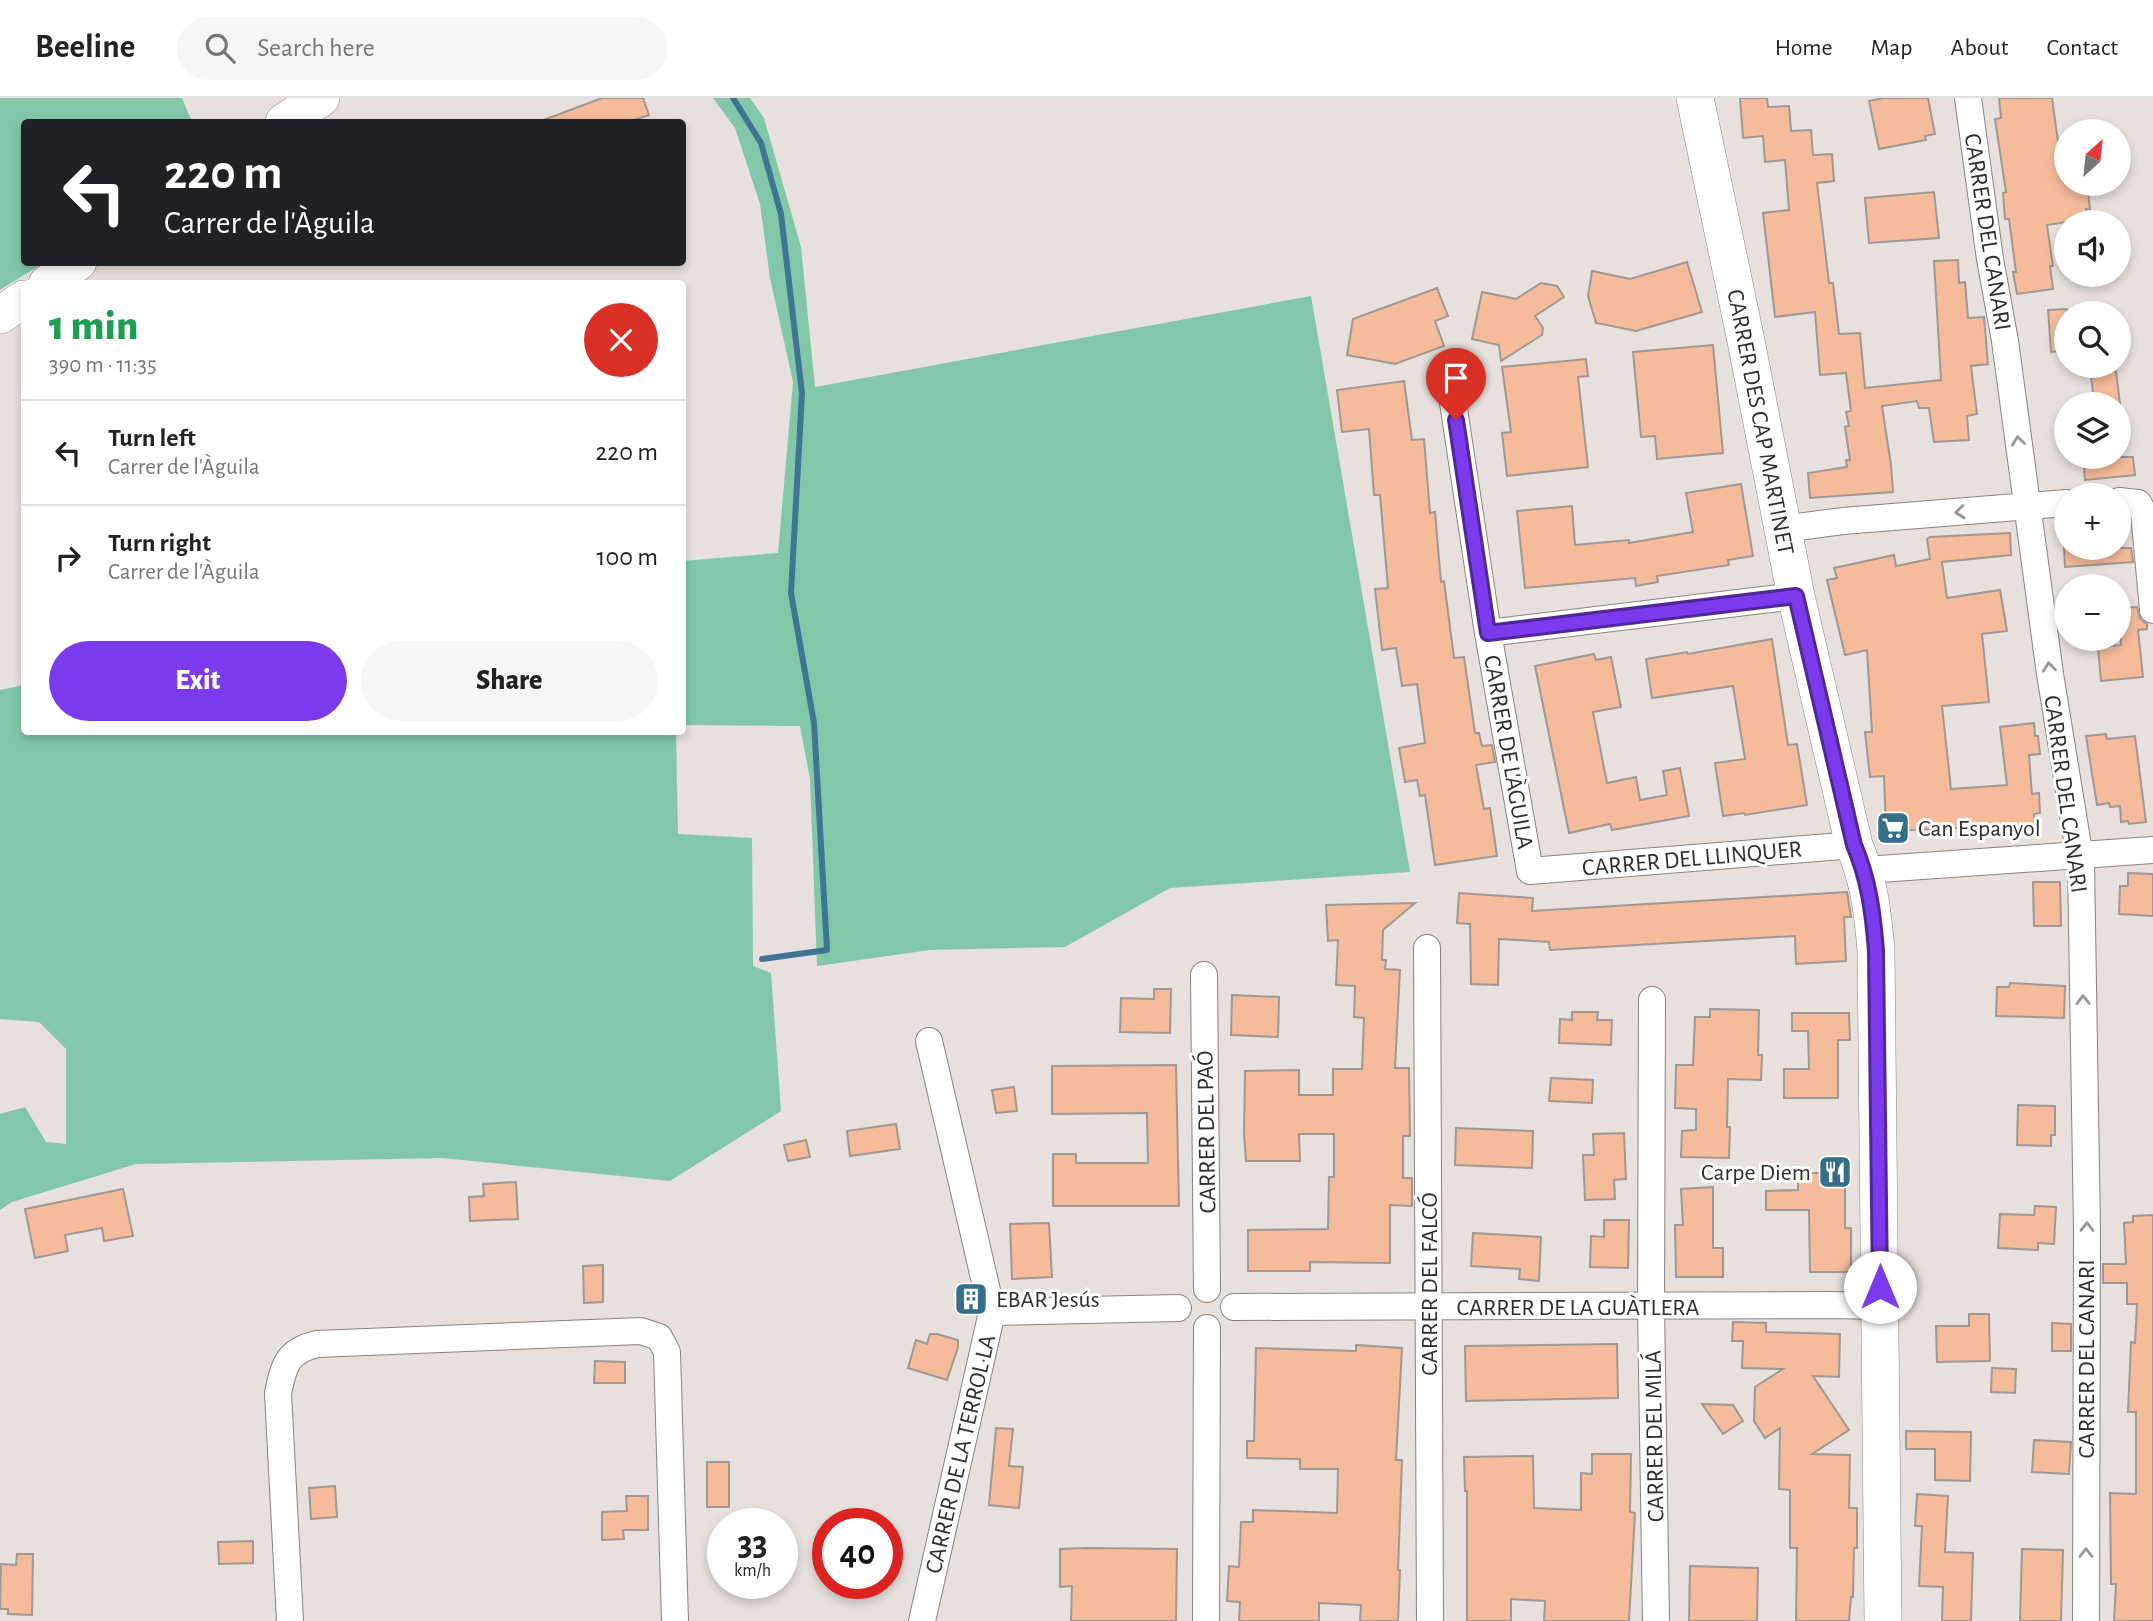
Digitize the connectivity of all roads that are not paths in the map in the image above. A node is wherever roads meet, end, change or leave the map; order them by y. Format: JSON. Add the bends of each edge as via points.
{"nodes":[{"id":1,"x":321,"y":98,"type":"edge"},
{"id":2,"x":1695,"y":98,"type":"edge"},
{"id":3,"x":1968,"y":98,"type":"edge"},
{"id":4,"x":289,"y":119,"type":"edge"},
{"id":5,"x":72,"y":266,"type":"edge"},
{"id":6,"x":53,"y":280,"type":"edge"},
{"id":7,"x":21,"y":301,"type":"edge"},
{"id":8,"x":0,"y":315,"type":"edge"},
{"id":9,"x":1452,"y":396,"type":"dead end"},
{"id":10,"x":2131,"y":502,"type":"edge"},
{"id":11,"x":2054,"y":504,"type":"edge"},
{"id":12,"x":2028,"y":505,"type":"junction"},
{"id":13,"x":1782,"y":529,"type":"junction"},
{"id":14,"x":1796,"y":596,"type":"junction"},
{"id":15,"x":2153,"y":610,"type":"edge"},
{"id":16,"x":1488,"y":633,"type":"junction"},
{"id":17,"x":2153,"y":850,"type":"edge"},
{"id":18,"x":2078,"y":855,"type":"junction"},
{"id":19,"x":1860,"y":857,"type":"junction"},
{"id":20,"x":1530,"y":871,"type":"joint"},
{"id":21,"x":1427,"y":948,"type":"dead end"},
{"id":22,"x":1204,"y":975,"type":"dead end"},
{"id":23,"x":1652,"y":1000,"type":"dead end"},
{"id":24,"x":929,"y":1041,"type":"dead end"},
{"id":25,"x":1207,"y":1289,"type":"junction"},
{"id":26,"x":1234,"y":1307,"type":"junction"},
{"id":27,"x":1651,"y":1307,"type":"junction"},
{"id":28,"x":1880,"y":1307,"type":"junction"},
{"id":29,"x":1178,"y":1308,"type":"junction"},
{"id":30,"x":1429,"y":1308,"type":"junction"},
{"id":31,"x":992,"y":1312,"type":"junction"},
{"id":32,"x":1206,"y":1328,"type":"junction"},
{"id":33,"x":290,"y":1621,"type":"edge"},
{"id":34,"x":674,"y":1621,"type":"edge"},
{"id":35,"x":922,"y":1621,"type":"edge"},
{"id":36,"x":1206,"y":1621,"type":"edge"},
{"id":37,"x":1430,"y":1621,"type":"edge"},
{"id":38,"x":1656,"y":1621,"type":"edge"},
{"id":39,"x":1883,"y":1621,"type":"edge"},
{"id":40,"x":2086,"y":1621,"type":"edge"}],
"edges":[{"from":1,"to":4,"type":"street"},
{"from":2,"to":13,"type":"street","name":"CARRER DES CAP MARTINET"},
{"from":12,"to":3,"type":"street","name":"CARRER DEL CANARI","one_way":true},
{"from":5,"to":6,"type":"street"},
{"from":7,"to":8,"type":"street"},
{"from":9,"to":16,"type":"street","name":"CARRER DE L'ÀGUILA"},
{"from":10,"to":15,"type":"street","via":[[2138,503],[2144,513]]},
{"from":11,"to":12,"type":"street"},
{"from":12,"to":13,"type":"street","one_way":true},
{"from":18,"to":12,"type":"street","name":"CARRER DEL CANARI","one_way":true},
{"from":13,"to":14,"type":"street","name":"CARRER DES CAP MARTINET"},
{"from":14,"to":16,"type":"street","name":"CARRER DE L'ÀGUILA"},
{"from":14,"to":19,"type":"street","name":"CARRER DES CAP MARTINET"},
{"from":16,"to":20,"type":"street","name":"CARRER DE L'ÀGUILA"},
{"from":17,"to":18,"type":"street","name":"CARRER DEL LLINQUER"},
{"from":18,"to":19,"type":"street","name":"CARRER DEL LLINQUER"},
{"from":40,"to":18,"type":"street","name":"CARRER DEL CANARI","one_way":true,"via":[[2087,1209]]},
{"from":19,"to":20,"type":"street","name":"CARRER DEL LLINQUER"},
{"from":19,"to":28,"type":"street","name":"CARRER DES CAP MARTINET","via":[[1876,951]]},
{"from":21,"to":30,"type":"street","name":"CARRER DEL FALCÓ"},
{"from":22,"to":25,"type":"street","name":"CARRER DEL PAÓ"},
{"from":23,"to":27,"type":"street","name":"CARRER DEL MILÁ"},
{"from":24,"to":31,"type":"street","name":"CARRER DE LA TERROL·LA"},
{"from":25,"to":26,"type":"street","via":[[1221,1292]]},
{"from":25,"to":29,"type":"street","via":[[1184,1298]]},
{"from":26,"to":30,"type":"street","name":"CARRER DE LA GUÀTLERA"},
{"from":26,"to":32,"type":"street","via":[[1221,1325]]},
{"from":27,"to":28,"type":"street","name":"CARRER DE LA GUÀTLERA"},
{"from":27,"to":30,"type":"street","name":"CARRER DE LA GUÀTLERA"},
{"from":27,"to":38,"type":"street","name":"CARRER DEL MILÁ"},
{"from":28,"to":39,"type":"street","name":"CARRER DES CAP MARTINET"},
{"from":29,"to":31,"type":"street"},
{"from":29,"to":32,"type":"street","via":[[1184,1319]]},
{"from":30,"to":37,"type":"street","name":"CARRER DEL FALCÓ"},
{"from":31,"to":35,"type":"street","name":"CARRER DE LA TERROL·LA"},
{"from":32,"to":36,"type":"street"},
{"from":33,"to":34,"type":"street","via":[[278,1393],[289,1357],[317,1344],[641,1331],[659,1337],[667,1352]]}]}
